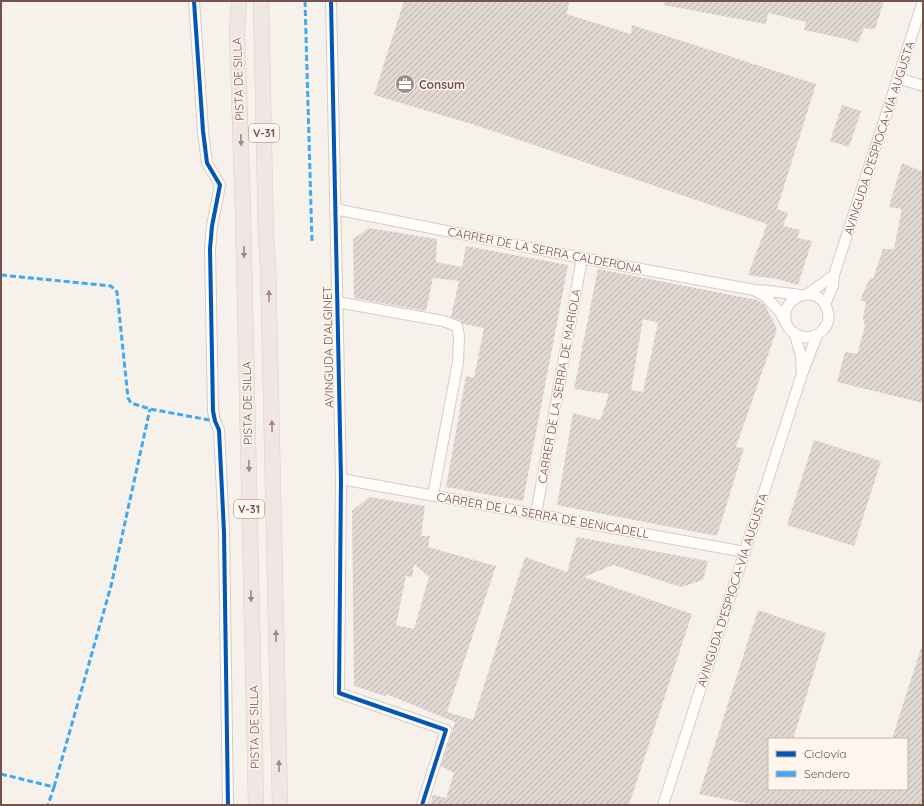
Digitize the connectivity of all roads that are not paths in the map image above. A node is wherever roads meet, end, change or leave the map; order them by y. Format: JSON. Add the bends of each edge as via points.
{"nodes":[{"id":1,"x":194,"y":1,"type":"edge"},
{"id":2,"x":229,"y":1,"type":"edge"},
{"id":3,"x":239,"y":1,"type":"edge"},
{"id":4,"x":261,"y":1,"type":"edge"},
{"id":5,"x":271,"y":1,"type":"edge"},
{"id":6,"x":331,"y":1,"type":"edge"},
{"id":7,"x":923,"y":1,"type":"edge"},
{"id":8,"x":237,"y":31,"type":"junction"},
{"id":9,"x":898,"y":78,"type":"junction"},
{"id":10,"x":923,"y":86,"type":"edge"},
{"id":11,"x":335,"y":209,"type":"junction"},
{"id":12,"x":582,"y":258,"type":"junction"},
{"id":13,"x":268,"y":264,"type":"junction"},
{"id":14,"x":834,"y":274,"type":"junction"},
{"id":15,"x":754,"y":290,"type":"junction"},
{"id":16,"x":804,"y":294,"type":"junction"},
{"id":17,"x":337,"y":302,"type":"junction"},
{"id":18,"x":825,"y":304,"type":"junction"},
{"id":19,"x":785,"y":321,"type":"junction"},
{"id":20,"x":817,"y":335,"type":"junction"},
{"id":21,"x":795,"y":336,"type":"junction"},
{"id":22,"x":802,"y":374,"type":"junction"},
{"id":23,"x":341,"y":479,"type":"junction"},
{"id":24,"x":433,"y":495,"type":"junction"},
{"id":25,"x":536,"y":514,"type":"junction"},
{"id":26,"x":745,"y":552,"type":"junction"},
{"id":27,"x":228,"y":805,"type":"edge"},
{"id":28,"x":256,"y":805,"type":"edge"},
{"id":29,"x":280,"y":805,"type":"edge"},
{"id":30,"x":422,"y":805,"type":"edge"},
{"id":31,"x":663,"y":805,"type":"edge"}],
"edges":[{"from":1,"to":27,"type":"street","via":[[203,131],[208,163],[220,185],[212,226],[210,256],[213,411],[219,430],[224,532]]},
{"from":2,"to":8,"type":"highway"},
{"from":3,"to":8,"type":"highway","name":"PISTA DE SILLA","number":"V-31"},
{"from":4,"to":13,"type":"highway","name":"PISTA DE SILLA","number":"V-31"},
{"from":5,"to":13,"type":"highway","via":[[276,237]]},
{"from":6,"to":11,"type":"street","name":"AVINGUDA D'ALGINET"},
{"from":7,"to":9,"type":"street","name":"AVINGUDA D'ESPIOCA-VÍA AUGUSTA"},
{"from":8,"to":28,"type":"highway","name":"PISTA DE SILLA","number":"V-31","one_way":true,"via":[[244,220]]},
{"from":9,"to":10,"type":"street"},
{"from":9,"to":14,"type":"street","name":"AVINGUDA D'ESPIOCA-VÍA AUGUSTA"},
{"from":11,"to":12,"type":"street","name":"CARRER DE LA SERRA CALDERONA"},
{"from":11,"to":17,"type":"street","name":"AVINGUDA D'ALGINET"},
{"from":12,"to":15,"type":"street","name":"CARRER DE LA SERRA CALDERONA"},
{"from":12,"to":25,"type":"street","name":"CARRER DE LA SERRA DE MARIOLA"},
{"from":29,"to":13,"type":"highway","name":"PISTA DE SILLA","number":"V-31","one_way":true},
{"from":14,"to":16,"type":"street"},
{"from":14,"to":18,"type":"street","name":"AVINGUDA D'ESPIOCA-VÍA AUGUSTA"},
{"from":15,"to":16,"type":"street","name":"CARRER DE LA SERRA CALDERONA"},
{"from":15,"to":19,"type":"street","name":"CARRER DE LA SERRA CALDERONA","via":[[766,297]]},
{"from":16,"to":18,"type":"street","via":[[815,296]]},
{"from":16,"to":19,"type":"street","via":[[790,302],[786,308]]},
{"from":17,"to":23,"type":"street","name":"AVINGUDA D'ALGINET"},
{"from":17,"to":24,"type":"street","via":[[443,321],[457,326],[458,362]]},
{"from":18,"to":20,"type":"street","via":[[829,313],[828,320],[825,328]]},
{"from":19,"to":21,"type":"street"},
{"from":20,"to":21,"type":"street","via":[[806,338]]},
{"from":20,"to":22,"type":"street","name":"AVINGUDA D'ESPIOCA-VÍA AUGUSTA"},
{"from":21,"to":22,"type":"street","via":[[801,356]]},
{"from":22,"to":26,"type":"street","name":"AVINGUDA D'ESPIOCA-VÍA AUGUSTA"},
{"from":23,"to":24,"type":"street","name":"CARRER DE LA SERRA DE BENICADELL"},
{"from":23,"to":30,"type":"street","name":"AVINGUDA D'ALGINET","via":[[339,693],[446,730]]},
{"from":24,"to":25,"type":"street","name":"CARRER DE LA SERRA DE BENICADELL"},
{"from":25,"to":26,"type":"street","name":"CARRER DE LA SERRA DE BENICADELL"},
{"from":26,"to":31,"type":"street","name":"AVINGUDA D'ESPIOCA-VÍA AUGUSTA"}]}
